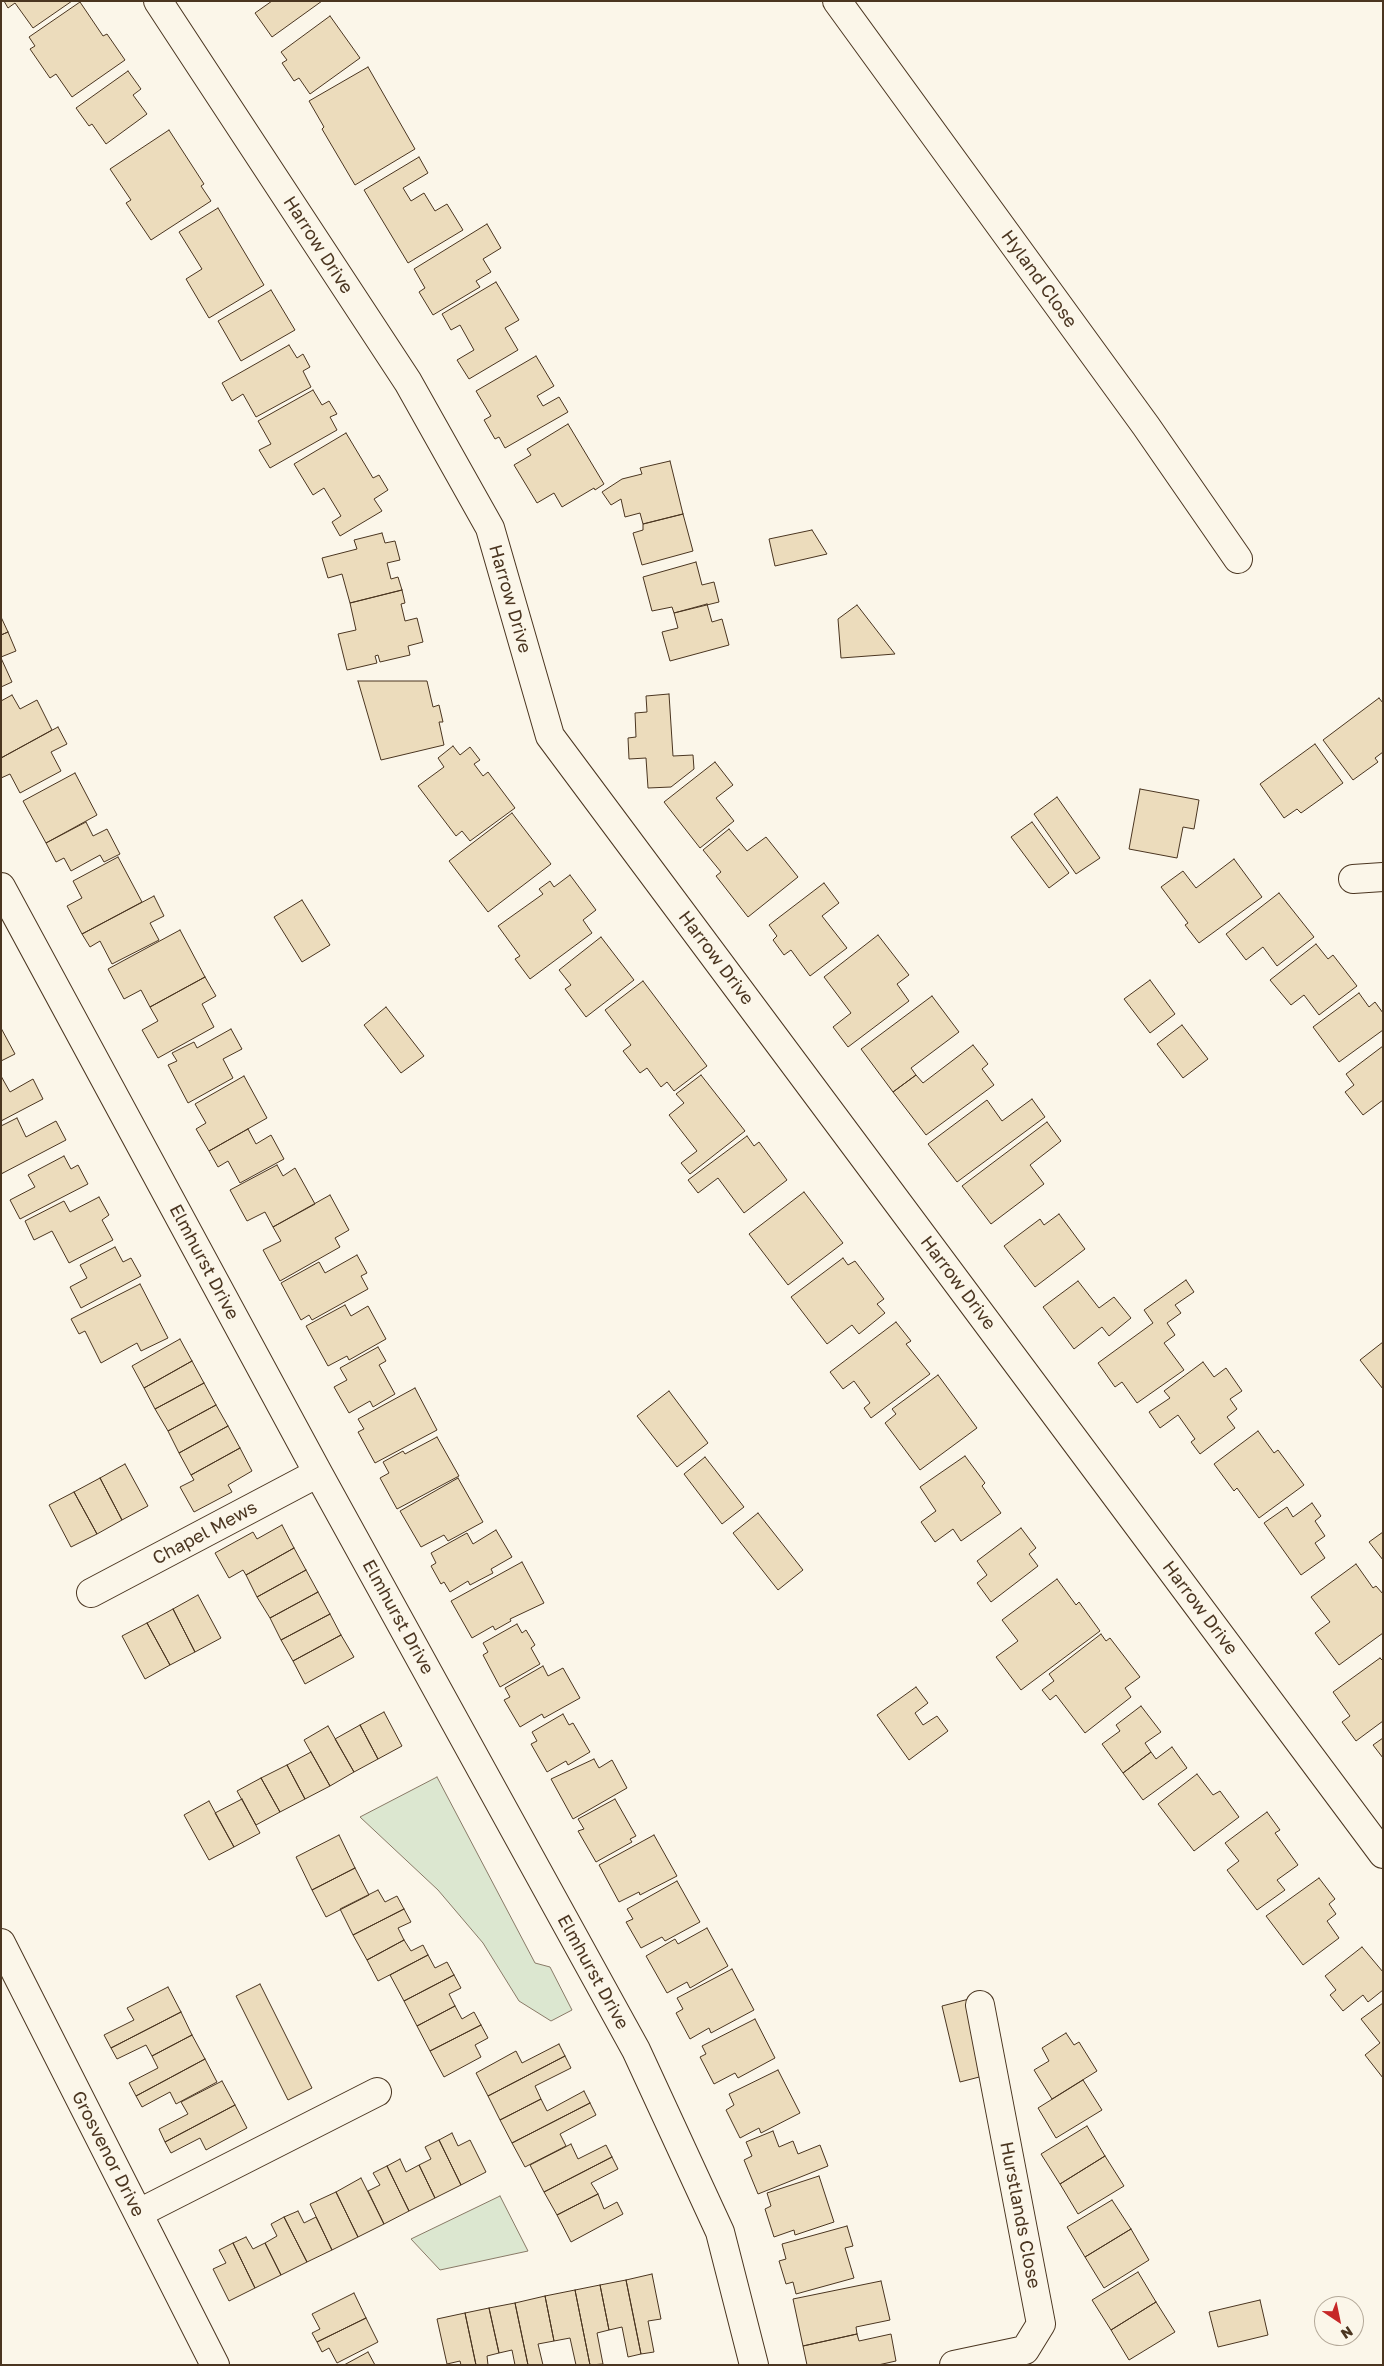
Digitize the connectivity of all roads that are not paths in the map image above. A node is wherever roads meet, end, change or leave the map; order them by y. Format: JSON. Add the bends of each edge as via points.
{"nodes":[{"id":1,"x":158,"y":1,"type":"edge"},
{"id":2,"x":837,"y":1,"type":"edge"},
{"id":3,"x":1238,"y":559,"type":"dead end"},
{"id":4,"x":1383,"y":877,"type":"edge"},
{"id":5,"x":1353,"y":878,"type":"dead end"},
{"id":6,"x":1,"y":887,"type":"edge"},
{"id":7,"x":318,"y":1473,"type":"junction"},
{"id":8,"x":91,"y":1593,"type":"dead end"},
{"id":9,"x":1383,"y":1854,"type":"edge"},
{"id":10,"x":1,"y":1943,"type":"edge"},
{"id":11,"x":980,"y":2006,"type":"dead end"},
{"id":12,"x":377,"y":2092,"type":"dead end"},
{"id":13,"x":139,"y":2213,"type":"junction"},
{"id":14,"x":215,"y":2365,"type":"edge"},
{"id":15,"x":754,"y":2365,"type":"edge"},
{"id":16,"x":954,"y":2365,"type":"edge"}],
"edges":[{"from":1,"to":9,"type":"street","name":"Harrow Drive","via":[[408,382],[490,528],[550,736]]},
{"from":2,"to":3,"type":"street","name":"Hyland Close","via":[[1146,426]]},
{"from":4,"to":5,"type":"street"},
{"from":6,"to":7,"type":"street","name":"Elmhurst Drive"},
{"from":7,"to":8,"type":"street","name":"Chapel Mews"},
{"from":7,"to":15,"type":"street","name":"Elmhurst Drive","via":[[636,2050],[720,2232]]},
{"from":10,"to":13,"type":"street","name":"Grosvenor Drive"},
{"from":11,"to":16,"type":"street","name":"Hurstlands Close","via":[[1041,2324],[1026,2350]]},
{"from":12,"to":13,"type":"street"},
{"from":13,"to":14,"type":"street","name":"Grosvenor Drive"}]}
